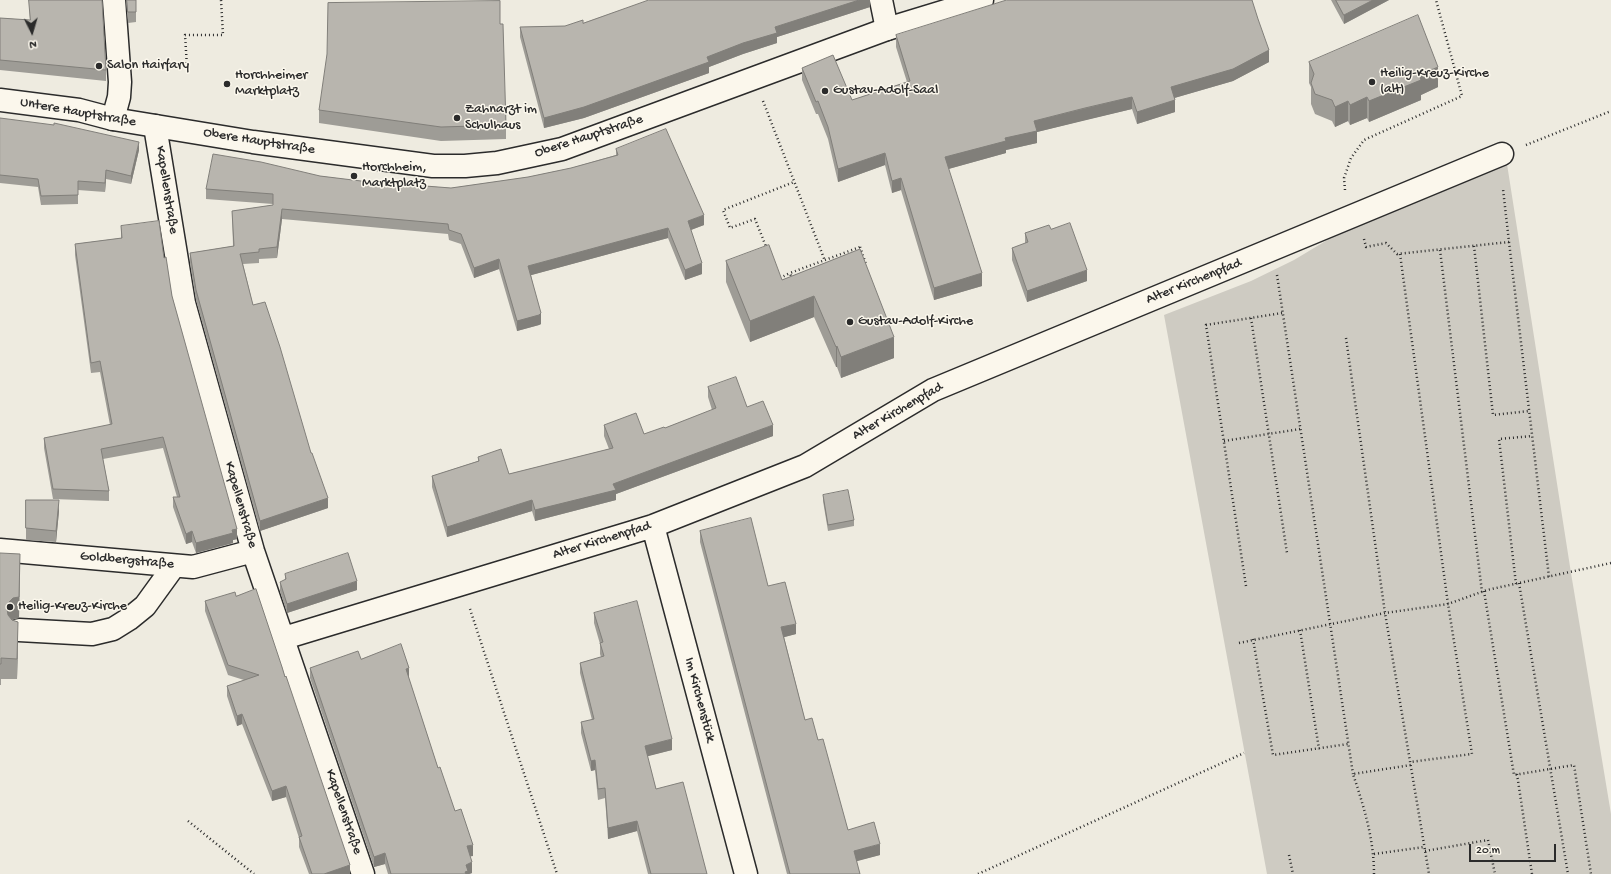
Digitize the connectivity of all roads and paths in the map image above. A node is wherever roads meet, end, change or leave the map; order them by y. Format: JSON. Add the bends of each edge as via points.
{"nodes":[{"id":1,"x":114,"y":0,"type":"edge"},
{"id":2,"x":221,"y":0,"type":"edge"},
{"id":3,"x":881,"y":0,"type":"edge"},
{"id":4,"x":982,"y":0,"type":"edge"},
{"id":5,"x":1436,"y":0,"type":"edge"},
{"id":6,"x":888,"y":29,"type":"junction"},
{"id":7,"x":187,"y":67,"type":"dead end"},
{"id":8,"x":0,"y":100,"type":"edge"},
{"id":9,"x":764,"y":104,"type":"dead end"},
{"id":10,"x":1611,"y":111,"type":"edge"},
{"id":11,"x":113,"y":119,"type":"junction"},
{"id":12,"x":155,"y":126,"type":"junction"},
{"id":13,"x":1502,"y":154,"type":"joint"},
{"id":14,"x":794,"y":182,"type":"junction"},
{"id":15,"x":1502,"y":189,"type":"dead end"},
{"id":16,"x":1356,"y":225,"type":"junction"},
{"id":17,"x":1509,"y":242,"type":"junction"},
{"id":18,"x":1474,"y":246,"type":"junction"},
{"id":19,"x":1440,"y":250,"type":"junction"},
{"id":20,"x":768,"y":252,"type":"edge"},
{"id":21,"x":1400,"y":254,"type":"junction"},
{"id":22,"x":825,"y":260,"type":"junction"},
{"id":23,"x":1276,"y":268,"type":"dead end"},
{"id":24,"x":790,"y":273,"type":"junction"},
{"id":25,"x":832,"y":277,"type":"junction"},
{"id":26,"x":778,"y":278,"type":"edge"},
{"id":27,"x":833,"y":281,"type":"edge"},
{"id":28,"x":1282,"y":313,"type":"junction"},
{"id":29,"x":1251,"y":318,"type":"junction"},
{"id":30,"x":1346,"y":338,"type":"dead end"},
{"id":31,"x":1529,"y":411,"type":"junction"},
{"id":32,"x":1300,"y":429,"type":"junction"},
{"id":33,"x":1269,"y":434,"type":"junction"},
{"id":34,"x":1532,"y":436,"type":"junction"},
{"id":35,"x":1224,"y":441,"type":"junction"},
{"id":36,"x":652,"y":526,"type":"junction"},
{"id":37,"x":0,"y":550,"type":"edge"},
{"id":38,"x":253,"y":551,"type":"junction"},
{"id":39,"x":1287,"y":553,"type":"dead end"},
{"id":40,"x":1611,"y":563,"type":"edge"},
{"id":41,"x":174,"y":566,"type":"junction"},
{"id":42,"x":1549,"y":577,"type":"junction"},
{"id":43,"x":462,"y":584,"type":"junction"},
{"id":44,"x":1517,"y":584,"type":"junction"},
{"id":45,"x":1246,"y":586,"type":"dead end"},
{"id":46,"x":1483,"y":592,"type":"junction"},
{"id":47,"x":1448,"y":604,"type":"junction"},
{"id":48,"x":1385,"y":613,"type":"junction"},
{"id":49,"x":1330,"y":624,"type":"junction"},
{"id":50,"x":19,"y":630,"type":"edge"},
{"id":51,"x":1300,"y":630,"type":"junction"},
{"id":52,"x":284,"y":638,"type":"junction"},
{"id":53,"x":1254,"y":639,"type":"junction"},
{"id":54,"x":1239,"y":643,"type":"dead end"},
{"id":55,"x":1348,"y":744,"type":"junction"},
{"id":56,"x":1319,"y":749,"type":"junction"},
{"id":57,"x":1244,"y":753,"type":"dead end"},
{"id":58,"x":1411,"y":764,"type":"junction"},
{"id":59,"x":1550,"y":769,"type":"junction"},
{"id":60,"x":1353,"y":774,"type":"junction"},
{"id":61,"x":1517,"y":774,"type":"junction"},
{"id":62,"x":188,"y":821,"type":"dead end"},
{"id":63,"x":1424,"y":847,"type":"junction"},
{"id":64,"x":1425,"y":851,"type":"junction"},
{"id":65,"x":1374,"y":854,"type":"junction"},
{"id":66,"x":1289,"y":855,"type":"dead end"},
{"id":67,"x":254,"y":874,"type":"edge"},
{"id":68,"x":363,"y":874,"type":"edge"},
{"id":69,"x":557,"y":874,"type":"edge"},
{"id":70,"x":746,"y":874,"type":"edge"},
{"id":71,"x":978,"y":874,"type":"edge"},
{"id":72,"x":1293,"y":874,"type":"edge"},
{"id":73,"x":1374,"y":874,"type":"edge"},
{"id":74,"x":1429,"y":874,"type":"edge"},
{"id":75,"x":1494,"y":874,"type":"edge"},
{"id":76,"x":1532,"y":874,"type":"edge"},
{"id":77,"x":1568,"y":874,"type":"edge"},
{"id":78,"x":1591,"y":874,"type":"edge"}],
"edges":[{"from":1,"to":11,"type":"street","via":[[120,82]]},
{"from":2,"to":7,"type":"path","via":[[223,35],[185,35]]},
{"from":3,"to":6,"type":"street"},
{"from":4,"to":6,"type":"street","name":"Obere Hauptstraße"},
{"from":5,"to":16,"type":"path","via":[[1462,96],[1364,140],[1351,158],[1344,178]]},
{"from":6,"to":12,"type":"street","name":"Obere Hauptstraße","via":[[562,149],[497,163],[433,166]]},
{"from":8,"to":11,"type":"street","name":"Untere Hauptstraße","via":[[79,110]]},
{"from":9,"to":14,"type":"path"},
{"from":10,"to":13,"type":"path"},
{"from":11,"to":12,"type":"street","name":"Untere Hauptstraße"},
{"from":12,"to":38,"type":"street","name":"Kapellenstraße","via":[[184,303]]},
{"from":13,"to":16,"type":"street","name":"Alter Kirchenpfad"},
{"from":14,"to":20,"type":"path","via":[[723,210],[730,228],[755,219]]},
{"from":14,"to":22,"type":"path"},
{"from":15,"to":17,"type":"path"},
{"from":16,"to":21,"type":"path","via":[[1366,247],[1386,243]]},
{"from":16,"to":36,"type":"street","name":"Alter Kirchenpfad","via":[[932,390],[805,466]]},
{"from":17,"to":18,"type":"path"},
{"from":17,"to":31,"type":"path"},
{"from":18,"to":19,"type":"path"},
{"from":18,"to":31,"type":"path","via":[[1493,415]]},
{"from":19,"to":21,"type":"path"},
{"from":19,"to":46,"type":"path"},
{"from":21,"to":47,"type":"path"},
{"from":22,"to":24,"type":"path"},
{"from":22,"to":25,"type":"path","via":[[860,247],[866,264]]},
{"from":23,"to":28,"type":"path"},
{"from":24,"to":25,"type":"path","via":[[796,290]]},
{"from":24,"to":26,"type":"path"},
{"from":25,"to":27,"type":"path"},
{"from":28,"to":29,"type":"path"},
{"from":28,"to":32,"type":"path"},
{"from":29,"to":33,"type":"path"},
{"from":29,"to":35,"type":"path","via":[[1206,325]]},
{"from":30,"to":48,"type":"path"},
{"from":31,"to":34,"type":"path"},
{"from":32,"to":33,"type":"path"},
{"from":32,"to":49,"type":"path"},
{"from":33,"to":35,"type":"path"},
{"from":33,"to":39,"type":"path"},
{"from":34,"to":42,"type":"path"},
{"from":34,"to":44,"type":"path","via":[[1499,440]]},
{"from":35,"to":45,"type":"path"},
{"from":36,"to":43,"type":"street","name":"Alter Kirchenpfad"},
{"from":36,"to":70,"type":"street","name":"Im Kirchenstück"},
{"from":37,"to":41,"type":"street","name":"Goldbergstraße"},
{"from":38,"to":41,"type":"street","name":"Goldbergstraße","via":[[193,567]]},
{"from":38,"to":52,"type":"street","name":"Kapellenstraße"},
{"from":40,"to":42,"type":"path"},
{"from":41,"to":50,"type":"street","via":[[145,606],[113,629],[92,634]]},
{"from":42,"to":44,"type":"path"},
{"from":43,"to":52,"type":"street","name":"Alter Kirchenpfad"},
{"from":43,"to":69,"type":"path"},
{"from":44,"to":46,"type":"path"},
{"from":44,"to":59,"type":"path"},
{"from":46,"to":47,"type":"path"},
{"from":46,"to":61,"type":"path","via":[[1514,775]]},
{"from":47,"to":48,"type":"path"},
{"from":47,"to":58,"type":"path","via":[[1472,754]]},
{"from":48,"to":49,"type":"path"},
{"from":48,"to":58,"type":"path"},
{"from":49,"to":51,"type":"path"},
{"from":49,"to":55,"type":"path"},
{"from":51,"to":53,"type":"path"},
{"from":51,"to":56,"type":"path"},
{"from":52,"to":68,"type":"street","name":"Kapellenstraße"},
{"from":53,"to":54,"type":"path"},
{"from":53,"to":56,"type":"path","via":[[1273,755]]},
{"from":55,"to":56,"type":"path"},
{"from":55,"to":60,"type":"path"},
{"from":57,"to":71,"type":"path"},
{"from":58,"to":60,"type":"path"},
{"from":58,"to":63,"type":"path"},
{"from":59,"to":61,"type":"path"},
{"from":59,"to":77,"type":"path"},
{"from":59,"to":78,"type":"path","via":[[1574,765]]},
{"from":60,"to":65,"type":"path","via":[[1366,813]]},
{"from":61,"to":76,"type":"path"},
{"from":62,"to":67,"type":"path"},
{"from":63,"to":64,"type":"path"},
{"from":63,"to":65,"type":"path"},
{"from":64,"to":74,"type":"path"},
{"from":64,"to":75,"type":"path","via":[[1488,840]]},
{"from":65,"to":73,"type":"path"},
{"from":66,"to":72,"type":"path"}]}
